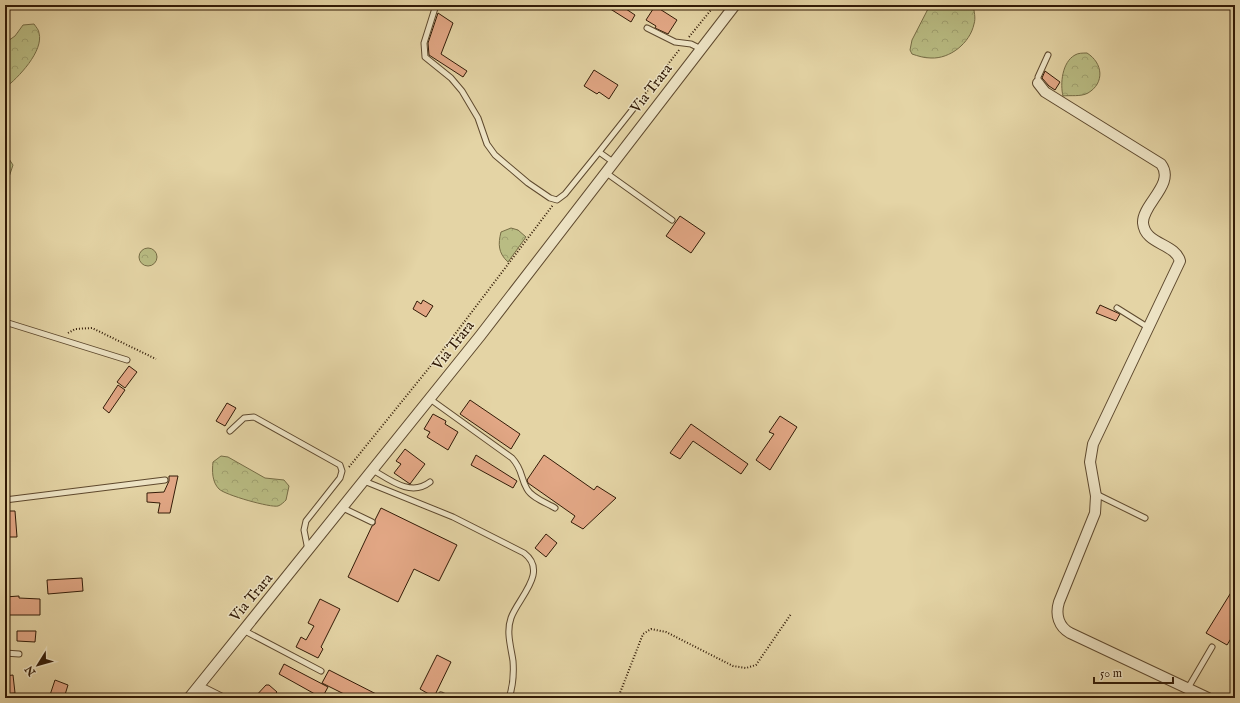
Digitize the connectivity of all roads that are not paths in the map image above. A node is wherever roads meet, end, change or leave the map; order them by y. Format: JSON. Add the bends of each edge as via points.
{"nodes":[{"id":1,"x":24,"y":5,"type":"edge"},
{"id":2,"x":436,"y":5,"type":"edge"},
{"id":3,"x":735,"y":5,"type":"edge"},
{"id":4,"x":5,"y":6,"type":"edge"},
{"id":5,"x":648,"y":28,"type":"dead end"},
{"id":6,"x":701,"y":49,"type":"junction"},
{"id":7,"x":1048,"y":55,"type":"dead end"},
{"id":8,"x":1038,"y":83,"type":"joint"},
{"id":9,"x":633,"y":110,"type":"road end"},
{"id":10,"x":600,"y":152,"type":"junction"},
{"id":11,"x":614,"y":162,"type":"junction"},
{"id":12,"x":605,"y":172,"type":"junction"},
{"id":13,"x":672,"y":220,"type":"dead end"},
{"id":14,"x":1117,"y":308,"type":"dead end"},
{"id":15,"x":5,"y":322,"type":"edge"},
{"id":16,"x":1149,"y":328,"type":"junction"},
{"id":17,"x":127,"y":360,"type":"dead end"},
{"id":18,"x":430,"y":399,"type":"junction"},
{"id":19,"x":230,"y":431,"type":"dead end"},
{"id":20,"x":373,"y":470,"type":"junction"},
{"id":21,"x":165,"y":480,"type":"dead end"},
{"id":22,"x":364,"y":482,"type":"junction"},
{"id":23,"x":430,"y":482,"type":"dead end"},
{"id":24,"x":1096,"y":493,"type":"junction"},
{"id":25,"x":5,"y":500,"type":"edge"},
{"id":26,"x":343,"y":508,"type":"junction"},
{"id":27,"x":555,"y":508,"type":"dead end"},
{"id":28,"x":1145,"y":518,"type":"dead end"},
{"id":29,"x":372,"y":522,"type":"dead end"},
{"id":30,"x":308,"y":551,"type":"junction"},
{"id":31,"x":243,"y":630,"type":"junction"},
{"id":32,"x":1212,"y":646,"type":"dead end"},
{"id":33,"x":5,"y":653,"type":"edge"},
{"id":34,"x":20,"y":654,"type":"dead end"},
{"id":35,"x":321,"y":671,"type":"dead end"},
{"id":36,"x":198,"y":687,"type":"junction"},
{"id":37,"x":1188,"y":688,"type":"junction"},
{"id":38,"x":441,"y":695,"type":"dead end"},
{"id":39,"x":188,"y":698,"type":"edge"},
{"id":40,"x":220,"y":698,"type":"edge"},
{"id":41,"x":447,"y":698,"type":"edge"},
{"id":42,"x":509,"y":698,"type":"edge"},
{"id":43,"x":1208,"y":698,"type":"edge"}],
"edges":[{"from":1,"to":4,"type":"lane"},
{"from":2,"to":10,"type":"lane","via":[[424,43],[425,57],[451,78],[466,96],[478,118],[487,144],[495,155],[528,183],[557,200]]},
{"from":3,"to":6,"type":"street","name":"Via Trara"},
{"from":5,"to":6,"type":"lane","via":[[668,40],[691,44]]},
{"from":6,"to":11,"type":"street","name":"Via Trara"},
{"from":7,"to":8,"type":"lane","via":[[1038,77]]},
{"from":8,"to":16,"type":"street","via":[[1045,92],[1156,160],[1165,169],[1164,180],[1143,222],[1149,236],[1175,252],[1180,261]]},
{"from":9,"to":10,"type":"lane"},
{"from":10,"to":11,"type":"lane"},
{"from":11,"to":12,"type":"street","name":"Via Trara"},
{"from":12,"to":13,"type":"lane"},
{"from":12,"to":18,"type":"street","name":"Via Trara"},
{"from":14,"to":16,"type":"lane"},
{"from":15,"to":17,"type":"lane"},
{"from":16,"to":24,"type":"street","via":[[1093,444],[1090,462]]},
{"from":18,"to":20,"type":"street","name":"Via Trara"},
{"from":18,"to":27,"type":"lane","via":[[512,458],[521,471],[528,491]]},
{"from":19,"to":30,"type":"lane","via":[[244,418],[251,416],[337,462],[342,471],[340,478],[306,520],[304,530]]},
{"from":20,"to":22,"type":"street","name":"Via Trara"},
{"from":20,"to":23,"type":"lane","via":[[407,488],[420,488]]},
{"from":21,"to":25,"type":"lane"},
{"from":22,"to":26,"type":"street","name":"Via Trara"},
{"from":22,"to":42,"type":"lane","via":[[469,524],[524,553],[530,559],[534,566],[533,577],[514,611],[509,626],[514,676]]},
{"from":24,"to":28,"type":"lane"},
{"from":24,"to":37,"type":"street","via":[[1094,516],[1057,607],[1059,621],[1070,633]]},
{"from":26,"to":29,"type":"lane"},
{"from":26,"to":30,"type":"street","name":"Via Trara"},
{"from":30,"to":31,"type":"street","name":"Via Trara"},
{"from":31,"to":35,"type":"lane"},
{"from":31,"to":36,"type":"street","name":"Via Trara"},
{"from":32,"to":37,"type":"lane"},
{"from":33,"to":34,"type":"lane"},
{"from":36,"to":39,"type":"street","name":"Via Trara"},
{"from":36,"to":40,"type":"street"},
{"from":37,"to":43,"type":"street"},
{"from":38,"to":41,"type":"lane"}]}
